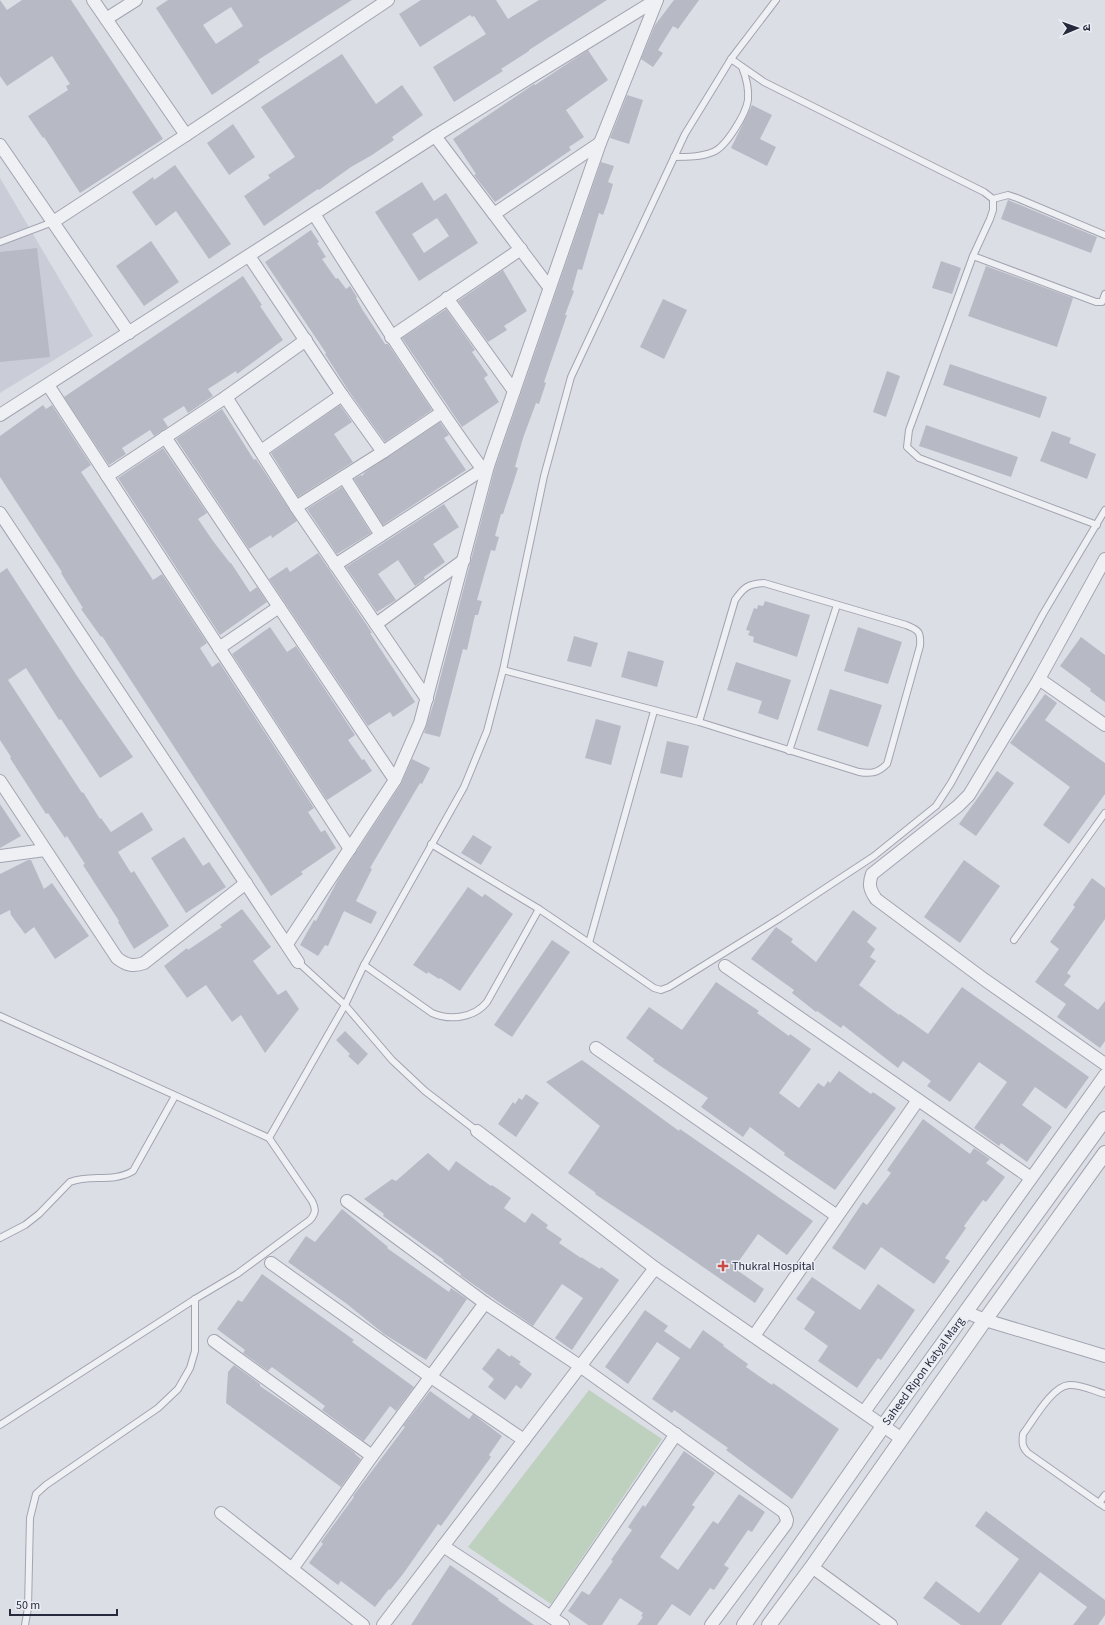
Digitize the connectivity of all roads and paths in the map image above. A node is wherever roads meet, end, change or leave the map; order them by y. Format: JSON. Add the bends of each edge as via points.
{"nodes":[{"id":1,"x":93,"y":0,"type":"edge"},
{"id":2,"x":136,"y":0,"type":"edge"},
{"id":3,"x":388,"y":0,"type":"edge"},
{"id":4,"x":656,"y":0,"type":"edge"},
{"id":5,"x":776,"y":0,"type":"edge"},
{"id":6,"x":106,"y":19,"type":"junction"},
{"id":7,"x":731,"y":59,"type":"junction"},
{"id":8,"x":742,"y":67,"type":"junction"},
{"id":9,"x":186,"y":135,"type":"junction"},
{"id":10,"x":435,"y":136,"type":"junction"},
{"id":11,"x":600,"y":143,"type":"junction"},
{"id":12,"x":0,"y":145,"type":"edge"},
{"id":13,"x":674,"y":157,"type":"junction"},
{"id":14,"x":993,"y":199,"type":"junction"},
{"id":15,"x":314,"y":214,"type":"junction"},
{"id":16,"x":494,"y":214,"type":"junction"},
{"id":17,"x":53,"y":222,"type":"junction"},
{"id":18,"x":1105,"y":235,"type":"edge"},
{"id":19,"x":0,"y":242,"type":"edge"},
{"id":20,"x":521,"y":250,"type":"junction"},
{"id":21,"x":249,"y":256,"type":"junction"},
{"id":22,"x":973,"y":256,"type":"junction"},
{"id":23,"x":550,"y":287,"type":"junction"},
{"id":24,"x":1105,"y":294,"type":"edge"},
{"id":25,"x":447,"y":298,"type":"junction"},
{"id":26,"x":129,"y":333,"type":"junction"},
{"id":27,"x":391,"y":337,"type":"junction"},
{"id":28,"x":306,"y":340,"type":"junction"},
{"id":29,"x":48,"y":385,"type":"junction"},
{"id":30,"x":514,"y":391,"type":"junction"},
{"id":31,"x":342,"y":395,"type":"junction"},
{"id":32,"x":226,"y":397,"type":"junction"},
{"id":33,"x":441,"y":413,"type":"junction"},
{"id":34,"x":0,"y":415,"type":"edge"},
{"id":35,"x":165,"y":437,"type":"junction"},
{"id":36,"x":261,"y":451,"type":"junction"},
{"id":37,"x":383,"y":452,"type":"junction"},
{"id":38,"x":485,"y":468,"type":"junction"},
{"id":39,"x":107,"y":476,"type":"junction"},
{"id":40,"x":344,"y":477,"type":"junction"},
{"id":41,"x":296,"y":507,"type":"junction"},
{"id":42,"x":1105,"y":510,"type":"edge"},
{"id":43,"x":0,"y":513,"type":"edge"},
{"id":44,"x":1097,"y":525,"type":"junction"},
{"id":45,"x":381,"y":535,"type":"junction"},
{"id":46,"x":1105,"y":559,"type":"edge"},
{"id":47,"x":464,"y":560,"type":"junction"},
{"id":48,"x":335,"y":565,"type":"junction"},
{"id":49,"x":837,"y":605,"type":"junction"},
{"id":50,"x":279,"y":608,"type":"junction"},
{"id":51,"x":376,"y":624,"type":"junction"},
{"id":52,"x":219,"y":648,"type":"junction"},
{"id":53,"x":503,"y":670,"type":"junction"},
{"id":54,"x":1039,"y":678,"type":"junction"},
{"id":55,"x":427,"y":699,"type":"junction"},
{"id":56,"x":654,"y":711,"type":"junction"},
{"id":57,"x":699,"y":722,"type":"junction"},
{"id":58,"x":1105,"y":725,"type":"edge"},
{"id":59,"x":789,"y":751,"type":"junction"},
{"id":60,"x":394,"y":780,"type":"junction"},
{"id":61,"x":0,"y":781,"type":"edge"},
{"id":62,"x":1105,"y":813,"type":"edge"},
{"id":63,"x":431,"y":844,"type":"junction"},
{"id":64,"x":350,"y":849,"type":"junction"},
{"id":65,"x":44,"y":850,"type":"junction"},
{"id":66,"x":0,"y":856,"type":"edge"},
{"id":67,"x":246,"y":883,"type":"junction"},
{"id":68,"x":539,"y":909,"type":"junction"},
{"id":69,"x":1014,"y":940,"type":"dead end"},
{"id":70,"x":286,"y":944,"type":"junction"},
{"id":71,"x":590,"y":944,"type":"junction"},
{"id":72,"x":298,"y":962,"type":"joint"},
{"id":73,"x":364,"y":965,"type":"junction"},
{"id":74,"x":725,"y":966,"type":"dead end"},
{"id":75,"x":345,"y":1005,"type":"junction"},
{"id":76,"x":0,"y":1016,"type":"edge"},
{"id":77,"x":596,"y":1048,"type":"dead end"},
{"id":78,"x":1105,"y":1064,"type":"edge"},
{"id":79,"x":1105,"y":1075,"type":"edge"},
{"id":80,"x":175,"y":1096,"type":"junction"},
{"id":81,"x":918,"y":1100,"type":"junction"},
{"id":82,"x":1105,"y":1119,"type":"edge"},
{"id":83,"x":477,"y":1131,"type":"joint"},
{"id":84,"x":269,"y":1138,"type":"junction"},
{"id":85,"x":1105,"y":1153,"type":"edge"},
{"id":86,"x":1031,"y":1178,"type":"junction"},
{"id":87,"x":347,"y":1201,"type":"dead end"},
{"id":88,"x":837,"y":1216,"type":"junction"},
{"id":89,"x":0,"y":1238,"type":"edge"},
{"id":90,"x":271,"y":1263,"type":"dead end"},
{"id":91,"x":655,"y":1268,"type":"junction"},
{"id":92,"x":195,"y":1299,"type":"junction"},
{"id":93,"x":485,"y":1302,"type":"junction"},
{"id":94,"x":966,"y":1312,"type":"junction"},
{"id":95,"x":985,"y":1320,"type":"junction"},
{"id":96,"x":754,"y":1336,"type":"junction"},
{"id":97,"x":214,"y":1341,"type":"dead end"},
{"id":98,"x":1105,"y":1356,"type":"edge"},
{"id":99,"x":580,"y":1366,"type":"junction"},
{"id":100,"x":431,"y":1377,"type":"junction"},
{"id":101,"x":1105,"y":1394,"type":"edge"},
{"id":102,"x":864,"y":1412,"type":"junction"},
{"id":103,"x":0,"y":1425,"type":"edge"},
{"id":104,"x":884,"y":1425,"type":"junction"},
{"id":105,"x":676,"y":1434,"type":"junction"},
{"id":106,"x":902,"y":1439,"type":"junction"},
{"id":107,"x":524,"y":1440,"type":"junction"},
{"id":108,"x":372,"y":1456,"type":"junction"},
{"id":109,"x":1105,"y":1495,"type":"edge"},
{"id":110,"x":1099,"y":1503,"type":"junction"},
{"id":111,"x":1105,"y":1507,"type":"edge"},
{"id":112,"x":221,"y":1513,"type":"dead end"},
{"id":113,"x":443,"y":1546,"type":"junction"},
{"id":114,"x":812,"y":1567,"type":"junction"},
{"id":115,"x":292,"y":1569,"type":"junction"},
{"id":116,"x":552,"y":1617,"type":"junction"},
{"id":117,"x":25,"y":1625,"type":"edge"},
{"id":118,"x":363,"y":1625,"type":"edge"},
{"id":119,"x":383,"y":1625,"type":"edge"},
{"id":120,"x":563,"y":1625,"type":"edge"},
{"id":121,"x":711,"y":1625,"type":"edge"},
{"id":122,"x":744,"y":1625,"type":"edge"},
{"id":123,"x":769,"y":1625,"type":"edge"},
{"id":124,"x":891,"y":1625,"type":"edge"}],
"edges":[{"from":1,"to":6,"type":"street"},
{"from":2,"to":6,"type":"street"},
{"from":3,"to":9,"type":"street"},
{"from":4,"to":10,"type":"street"},
{"from":4,"to":11,"type":"street"},
{"from":5,"to":7,"type":"lane"},
{"from":6,"to":9,"type":"street"},
{"from":7,"to":8,"type":"lane"},
{"from":7,"to":13,"type":"lane","via":[[685,134]]},
{"from":8,"to":13,"type":"lane","via":[[748,101],[725,143],[721,148],[706,154]]},
{"from":8,"to":14,"type":"lane","via":[[764,82],[984,192]]},
{"from":9,"to":17,"type":"street"},
{"from":10,"to":15,"type":"street"},
{"from":10,"to":16,"type":"street"},
{"from":11,"to":16,"type":"street"},
{"from":11,"to":23,"type":"street"},
{"from":12,"to":17,"type":"street"},
{"from":13,"to":53,"type":"lane","via":[[571,377],[544,476]]},
{"from":14,"to":18,"type":"lane","via":[[1012,196]]},
{"from":14,"to":22,"type":"lane","via":[[990,219]]},
{"from":15,"to":21,"type":"street"},
{"from":15,"to":27,"type":"street"},
{"from":16,"to":20,"type":"street"},
{"from":17,"to":19,"type":"lane"},
{"from":17,"to":26,"type":"street"},
{"from":20,"to":23,"type":"street"},
{"from":20,"to":25,"type":"street"},
{"from":21,"to":26,"type":"street"},
{"from":21,"to":28,"type":"street"},
{"from":22,"to":24,"type":"lane","via":[[1096,302],[1102,302]]},
{"from":22,"to":44,"type":"lane","via":[[909,430],[907,447],[919,458]]},
{"from":23,"to":30,"type":"street"},
{"from":25,"to":27,"type":"street"},
{"from":25,"to":30,"type":"street"},
{"from":26,"to":29,"type":"street"},
{"from":27,"to":33,"type":"street"},
{"from":28,"to":31,"type":"street"},
{"from":28,"to":32,"type":"street"},
{"from":29,"to":34,"type":"street"},
{"from":29,"to":39,"type":"street"},
{"from":30,"to":38,"type":"street"},
{"from":31,"to":36,"type":"street"},
{"from":31,"to":37,"type":"street"},
{"from":32,"to":35,"type":"street"},
{"from":32,"to":36,"type":"street"},
{"from":33,"to":37,"type":"street"},
{"from":33,"to":38,"type":"street"},
{"from":35,"to":39,"type":"street"},
{"from":35,"to":50,"type":"street"},
{"from":36,"to":41,"type":"street"},
{"from":37,"to":40,"type":"street"},
{"from":38,"to":45,"type":"street"},
{"from":38,"to":47,"type":"street"},
{"from":39,"to":52,"type":"street"},
{"from":40,"to":41,"type":"street"},
{"from":40,"to":45,"type":"street"},
{"from":41,"to":48,"type":"street"},
{"from":42,"to":44,"type":"lane"},
{"from":43,"to":67,"type":"street"},
{"from":44,"to":71,"type":"lane","via":[[1043,614],[952,783],[936,806],[920,820],[874,856],[669,987],[661,990],[654,988]]},
{"from":45,"to":48,"type":"street"},
{"from":46,"to":54,"type":"street"},
{"from":47,"to":51,"type":"street"},
{"from":47,"to":55,"type":"street"},
{"from":48,"to":51,"type":"street"},
{"from":49,"to":57,"type":"lane","via":[[764,583],[752,584],[742,590],[735,600]]},
{"from":49,"to":59,"type":"lane"},
{"from":49,"to":59,"type":"lane","via":[[906,625],[916,629],[921,636],[887,764],[880,771],[871,774]]},
{"from":50,"to":52,"type":"street"},
{"from":50,"to":60,"type":"street"},
{"from":51,"to":55,"type":"street"},
{"from":52,"to":64,"type":"street"},
{"from":53,"to":56,"type":"lane"},
{"from":53,"to":63,"type":"lane","via":[[487,731],[464,787]]},
{"from":54,"to":58,"type":"street"},
{"from":54,"to":78,"type":"street","via":[[970,796],[872,874],[869,883],[876,900]]},
{"from":55,"to":60,"type":"street","via":[[420,723]]},
{"from":56,"to":57,"type":"lane"},
{"from":56,"to":71,"type":"lane"},
{"from":57,"to":59,"type":"lane"},
{"from":60,"to":64,"type":"street"},
{"from":61,"to":65,"type":"street"},
{"from":62,"to":69,"type":"lane"},
{"from":63,"to":68,"type":"lane"},
{"from":63,"to":73,"type":"lane"},
{"from":64,"to":70,"type":"street"},
{"from":65,"to":66,"type":"street"},
{"from":65,"to":67,"type":"street","via":[[117,958],[125,964],[144,963]]},
{"from":67,"to":70,"type":"street"},
{"from":68,"to":71,"type":"lane"},
{"from":68,"to":73,"type":"lane","via":[[487,1002],[476,1012],[453,1017],[438,1016]]},
{"from":70,"to":72,"type":"street"},
{"from":72,"to":75,"type":"lane"},
{"from":73,"to":75,"type":"lane"},
{"from":74,"to":81,"type":"street"},
{"from":75,"to":83,"type":"lane","via":[[392,1060],[425,1091]]},
{"from":75,"to":84,"type":"lane"},
{"from":76,"to":80,"type":"lane"},
{"from":77,"to":88,"type":"street"},
{"from":79,"to":86,"type":"street"},
{"from":80,"to":84,"type":"lane"},
{"from":80,"to":89,"type":"lane","via":[[133,1171],[114,1178],[70,1182],[39,1214],[25,1225]]},
{"from":81,"to":86,"type":"street"},
{"from":81,"to":88,"type":"street"},
{"from":82,"to":94,"type":"street","name":"Saheed Ripon Katyal Marg"},
{"from":83,"to":91,"type":"street"},
{"from":84,"to":92,"type":"lane","via":[[312,1200],[316,1208],[315,1214],[238,1274]]},
{"from":85,"to":95,"type":"street","name":"Saheed Ripon Katyal Marg"},
{"from":86,"to":102,"type":"street"},
{"from":87,"to":93,"type":"street"},
{"from":88,"to":96,"type":"street"},
{"from":90,"to":100,"type":"street"},
{"from":91,"to":96,"type":"street"},
{"from":91,"to":99,"type":"street"},
{"from":92,"to":103,"type":"lane"},
{"from":92,"to":117,"type":"lane","via":[[195,1351],[190,1368],[178,1389],[158,1408],[36,1494],[30,1518],[28,1608]]},
{"from":93,"to":99,"type":"street"},
{"from":93,"to":100,"type":"street"},
{"from":94,"to":95,"type":"street"},
{"from":94,"to":104,"type":"street","name":"Saheed Ripon Katyal Marg"},
{"from":95,"to":98,"type":"street"},
{"from":95,"to":106,"type":"street","name":"Saheed Ripon Katyal Marg"},
{"from":96,"to":102,"type":"street"},
{"from":97,"to":108,"type":"street"},
{"from":99,"to":105,"type":"street"},
{"from":99,"to":107,"type":"street"},
{"from":100,"to":107,"type":"street"},
{"from":100,"to":108,"type":"street"},
{"from":101,"to":110,"type":"lane","via":[[1078,1386],[1061,1386],[1023,1434],[1022,1441],[1028,1453]]},
{"from":102,"to":104,"type":"street"},
{"from":104,"to":106,"type":"street"},
{"from":104,"to":122,"type":"street","name":"Saheed Ripon Katyal Marg"},
{"from":105,"to":116,"type":"street"},
{"from":105,"to":121,"type":"street","via":[[784,1512],[786,1516],[786,1524]]},
{"from":106,"to":114,"type":"street","name":"Saheed Ripon Katyal Marg"},
{"from":107,"to":113,"type":"street"},
{"from":108,"to":115,"type":"street"},
{"from":109,"to":110,"type":"lane"},
{"from":110,"to":111,"type":"lane"},
{"from":112,"to":115,"type":"street"},
{"from":113,"to":116,"type":"street"},
{"from":113,"to":119,"type":"street"},
{"from":114,"to":123,"type":"street","name":"Saheed Ripon Katyal Marg"},
{"from":114,"to":124,"type":"street"},
{"from":115,"to":118,"type":"street"},
{"from":116,"to":120,"type":"street"}]}
